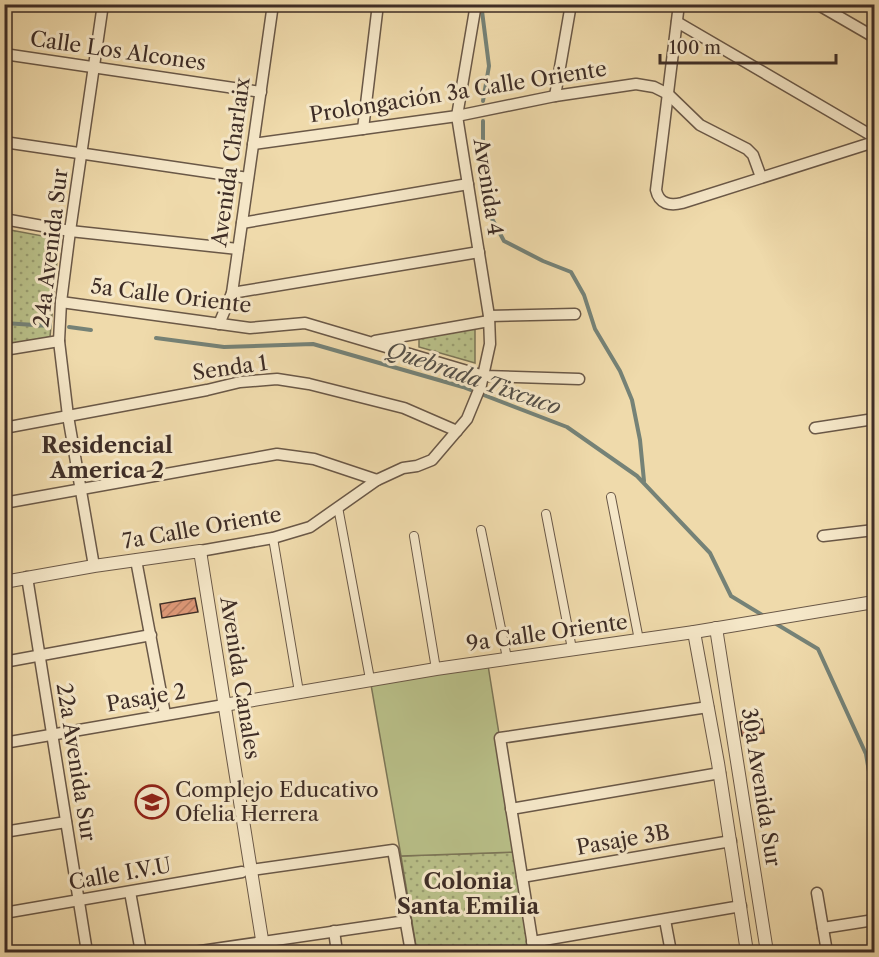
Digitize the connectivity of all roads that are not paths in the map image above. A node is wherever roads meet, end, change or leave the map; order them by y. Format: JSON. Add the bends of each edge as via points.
{"nodes":[{"id":1,"x":103,"y":4,"type":"edge"},
{"id":2,"x":378,"y":4,"type":"edge"},
{"id":3,"x":476,"y":4,"type":"edge"},
{"id":4,"x":571,"y":4,"type":"edge"},
{"id":5,"x":679,"y":4,"type":"edge"},
{"id":6,"x":817,"y":4,"type":"edge"},
{"id":7,"x":839,"y":4,"type":"edge"},
{"id":8,"x":271,"y":5,"type":"edge"},
{"id":9,"x":841,"y":18,"type":"junction"},
{"id":10,"x":677,"y":22,"type":"junction"},
{"id":11,"x":874,"y":37,"type":"edge"},
{"id":12,"x":4,"y":54,"type":"edge"},
{"id":13,"x":94,"y":67,"type":"junction"},
{"id":14,"x":261,"y":92,"type":"junction"},
{"id":15,"x":668,"y":94,"type":"junction"},
{"id":16,"x":555,"y":96,"type":"junction"},
{"id":17,"x":457,"y":116,"type":"junction"},
{"id":18,"x":363,"y":129,"type":"junction"},
{"id":19,"x":874,"y":140,"type":"edge"},
{"id":20,"x":4,"y":142,"type":"edge"},
{"id":21,"x":253,"y":144,"type":"junction"},
{"id":22,"x":82,"y":154,"type":"junction"},
{"id":23,"x":761,"y":177,"type":"junction"},
{"id":24,"x":248,"y":178,"type":"junction"},
{"id":25,"x":469,"y":188,"type":"junction"},
{"id":26,"x":4,"y":219,"type":"edge"},
{"id":27,"x":242,"y":223,"type":"junction"},
{"id":28,"x":70,"y":231,"type":"junction"},
{"id":29,"x":238,"y":249,"type":"junction"},
{"id":30,"x":479,"y":252,"type":"junction"},
{"id":31,"x":231,"y":293,"type":"junction"},
{"id":32,"x":61,"y":302,"type":"junction"},
{"id":33,"x":575,"y":314,"type":"dead end"},
{"id":34,"x":489,"y":319,"type":"junction"},
{"id":35,"x":219,"y":324,"type":"junction"},
{"id":36,"x":59,"y":341,"type":"junction"},
{"id":37,"x":372,"y":342,"type":"junction"},
{"id":38,"x":4,"y":350,"type":"edge"},
{"id":39,"x":579,"y":379,"type":"dead end"},
{"id":40,"x":483,"y":381,"type":"junction"},
{"id":41,"x":68,"y":416,"type":"junction"},
{"id":42,"x":874,"y":419,"type":"edge"},
{"id":43,"x":4,"y":428,"type":"edge"},
{"id":44,"x":815,"y":428,"type":"dead end"},
{"id":45,"x":457,"y":431,"type":"junction"},
{"id":46,"x":377,"y":480,"type":"junction"},
{"id":47,"x":81,"y":490,"type":"junction"},
{"id":48,"x":611,"y":497,"type":"dead end"},
{"id":49,"x":4,"y":503,"type":"edge"},
{"id":50,"x":338,"y":507,"type":"junction"},
{"id":51,"x":546,"y":514,"type":"dead end"},
{"id":52,"x":481,"y":530,"type":"dead end"},
{"id":53,"x":874,"y":530,"type":"edge"},
{"id":54,"x":414,"y":536,"type":"dead end"},
{"id":55,"x":823,"y":536,"type":"dead end"},
{"id":56,"x":273,"y":538,"type":"junction"},
{"id":57,"x":200,"y":551,"type":"junction"},
{"id":58,"x":136,"y":560,"type":"junction"},
{"id":59,"x":94,"y":566,"type":"junction"},
{"id":60,"x":27,"y":578,"type":"junction"},
{"id":61,"x":4,"y":582,"type":"edge"},
{"id":62,"x":874,"y":602,"type":"edge"},
{"id":63,"x":716,"y":628,"type":"junction"},
{"id":64,"x":693,"y":632,"type":"junction"},
{"id":65,"x":151,"y":635,"type":"junction"},
{"id":66,"x":639,"y":640,"type":"junction"},
{"id":67,"x":572,"y":649,"type":"junction"},
{"id":68,"x":40,"y":655,"type":"junction"},
{"id":69,"x":507,"y":658,"type":"junction"},
{"id":70,"x":4,"y":662,"type":"edge"},
{"id":71,"x":436,"y":669,"type":"junction"},
{"id":72,"x":370,"y":679,"type":"junction"},
{"id":73,"x":299,"y":692,"type":"junction"},
{"id":74,"x":224,"y":705,"type":"junction"},
{"id":75,"x":708,"y":707,"type":"junction"},
{"id":76,"x":165,"y":714,"type":"junction"},
{"id":77,"x":52,"y":734,"type":"junction"},
{"id":78,"x":4,"y":743,"type":"edge"},
{"id":79,"x":720,"y":773,"type":"junction"},
{"id":80,"x":742,"y":792,"type":"junction"},
{"id":81,"x":723,"y":794,"type":"junction"},
{"id":82,"x":511,"y":809,"type":"junction"},
{"id":83,"x":66,"y":822,"type":"junction"},
{"id":84,"x":4,"y":832,"type":"edge"},
{"id":85,"x":731,"y":841,"type":"junction"},
{"id":86,"x":246,"y":871,"type":"junction"},
{"id":87,"x":522,"y":877,"type":"junction"},
{"id":88,"x":130,"y":891,"type":"junction"},
{"id":89,"x":817,"y":893,"type":"dead end"},
{"id":90,"x":79,"y":900,"type":"junction"},
{"id":91,"x":741,"y":906,"type":"junction"},
{"id":92,"x":4,"y":913,"type":"edge"},
{"id":93,"x":665,"y":920,"type":"junction"},
{"id":94,"x":874,"y":920,"type":"edge"},
{"id":95,"x":406,"y":921,"type":"junction"},
{"id":96,"x":823,"y":928,"type":"junction"},
{"id":97,"x":334,"y":931,"type":"junction"},
{"id":98,"x":263,"y":947,"type":"edge"},
{"id":99,"x":533,"y":947,"type":"edge"},
{"id":100,"x":87,"y":952,"type":"edge"},
{"id":101,"x":141,"y":952,"type":"edge"},
{"id":102,"x":194,"y":952,"type":"edge"},
{"id":103,"x":337,"y":952,"type":"edge"},
{"id":104,"x":411,"y":952,"type":"edge"},
{"id":105,"x":671,"y":952,"type":"edge"},
{"id":106,"x":747,"y":952,"type":"edge"},
{"id":107,"x":767,"y":952,"type":"edge"},
{"id":108,"x":827,"y":952,"type":"edge"}],
"edges":[{"from":1,"to":13,"type":"street","name":"24a Avenida Sur"},
{"from":2,"to":18,"type":"street"},
{"from":3,"to":17,"type":"street","name":"Avenida 4"},
{"from":4,"to":16,"type":"street"},
{"from":5,"to":10,"type":"street"},
{"from":6,"to":9,"type":"street"},
{"from":7,"to":9,"type":"street"},
{"from":8,"to":14,"type":"street","name":"Avenida Charlaix"},
{"from":9,"to":11,"type":"street"},
{"from":10,"to":15,"type":"street"},
{"from":10,"to":19,"type":"street"},
{"from":12,"to":13,"type":"street","name":"Calle Los Alcones"},
{"from":13,"to":14,"type":"street","name":"Calle Los Alcones"},
{"from":13,"to":22,"type":"street","name":"24a Avenida Sur"},
{"from":14,"to":21,"type":"street","name":"Avenida Charlaix"},
{"from":15,"to":16,"type":"street","name":"Prolongación 3a Calle Oriente","via":[[636,84]]},
{"from":15,"to":23,"type":"street","via":[[700,125],[747,149]]},
{"from":15,"to":23,"type":"street","via":[[656,190],[664,203],[676,204]]},
{"from":16,"to":17,"type":"street","name":"Prolongación 3a Calle Oriente"},
{"from":17,"to":18,"type":"street","name":"Prolongación 3a Calle Oriente"},
{"from":17,"to":25,"type":"street","name":"Avenida 4"},
{"from":18,"to":21,"type":"street","name":"Prolongación 3a Calle Oriente"},
{"from":19,"to":23,"type":"street"},
{"from":20,"to":22,"type":"street"},
{"from":21,"to":24,"type":"street","name":"Avenida Charlaix"},
{"from":22,"to":24,"type":"street"},
{"from":22,"to":28,"type":"street","name":"24a Avenida Sur"},
{"from":24,"to":27,"type":"street","name":"Avenida Charlaix"},
{"from":25,"to":27,"type":"street"},
{"from":25,"to":30,"type":"street","name":"Avenida 4"},
{"from":26,"to":28,"type":"street"},
{"from":27,"to":29,"type":"street","name":"Avenida Charlaix"},
{"from":28,"to":29,"type":"street"},
{"from":28,"to":32,"type":"street","name":"24a Avenida Sur"},
{"from":29,"to":31,"type":"street","name":"Avenida Charlaix"},
{"from":30,"to":31,"type":"street"},
{"from":30,"to":34,"type":"street","name":"Avenida 4"},
{"from":31,"to":35,"type":"street","name":"Avenida Charlaix"},
{"from":32,"to":35,"type":"street","name":"5a Calle Oriente"},
{"from":32,"to":36,"type":"street","name":"24a Avenida Sur"},
{"from":33,"to":34,"type":"street"},
{"from":34,"to":37,"type":"street"},
{"from":34,"to":40,"type":"street","name":"Avenida 4","via":[[490,344]]},
{"from":35,"to":37,"type":"street","name":"5a Calle Oriente","via":[[250,328],[305,323]]},
{"from":36,"to":38,"type":"street"},
{"from":36,"to":41,"type":"street","name":"24a Avenida Sur"},
{"from":37,"to":40,"type":"street","name":"5a Calle Oriente"},
{"from":39,"to":40,"type":"street","name":"5a Calle Oriente"},
{"from":40,"to":45,"type":"street","name":"7a Calle Oriente"},
{"from":41,"to":43,"type":"street","name":"Senda 1"},
{"from":41,"to":45,"type":"street","name":"Senda 1","via":[[240,382],[277,379],[404,408]]},
{"from":41,"to":47,"type":"street","name":"24a Avenida Sur"},
{"from":42,"to":44,"type":"street"},
{"from":45,"to":46,"type":"street","name":"7a Calle Oriente","via":[[432,460]]},
{"from":46,"to":47,"type":"street","via":[[314,459],[277,454]]},
{"from":46,"to":50,"type":"street","name":"7a Calle Oriente"},
{"from":47,"to":49,"type":"street"},
{"from":47,"to":59,"type":"street","name":"24a Avenida Sur"},
{"from":48,"to":66,"type":"street"},
{"from":50,"to":56,"type":"street","name":"7a Calle Oriente","via":[[310,526]]},
{"from":50,"to":72,"type":"street"},
{"from":51,"to":67,"type":"street"},
{"from":52,"to":69,"type":"street"},
{"from":53,"to":55,"type":"street"},
{"from":54,"to":71,"type":"street"},
{"from":56,"to":57,"type":"street","name":"7a Calle Oriente"},
{"from":56,"to":73,"type":"street"},
{"from":57,"to":58,"type":"street","name":"7a Calle Oriente"},
{"from":57,"to":74,"type":"street","name":"Avenida Canales"},
{"from":58,"to":59,"type":"street","name":"7a Calle Oriente"},
{"from":58,"to":65,"type":"street"},
{"from":59,"to":60,"type":"street","name":"7a Calle Oriente"},
{"from":60,"to":61,"type":"street","name":"7a Calle Oriente"},
{"from":60,"to":68,"type":"street","name":"22a Avenida Sur"},
{"from":62,"to":63,"type":"street","name":"9a Calle Oriente"},
{"from":63,"to":64,"type":"street","name":"9a Calle Oriente"},
{"from":63,"to":80,"type":"street","name":"30a Avenida Sur"},
{"from":64,"to":66,"type":"street","name":"9a Calle Oriente"},
{"from":64,"to":75,"type":"street","name":"30a Avenida Sur"},
{"from":65,"to":68,"type":"street"},
{"from":65,"to":76,"type":"street"},
{"from":66,"to":67,"type":"street","name":"9a Calle Oriente"},
{"from":67,"to":69,"type":"street","name":"9a Calle Oriente"},
{"from":68,"to":70,"type":"street"},
{"from":68,"to":77,"type":"street","name":"22a Avenida Sur"},
{"from":69,"to":71,"type":"street","name":"9a Calle Oriente"},
{"from":71,"to":72,"type":"street","name":"9a Calle Oriente"},
{"from":72,"to":73,"type":"street","name":"9a Calle Oriente"},
{"from":73,"to":74,"type":"street","name":"9a Calle Oriente"},
{"from":74,"to":76,"type":"street","name":"Pasaje 2"},
{"from":74,"to":86,"type":"street","name":"Avenida Canales"},
{"from":75,"to":79,"type":"street","name":"30a Avenida Sur"},
{"from":75,"to":82,"type":"street","via":[[500,738]]},
{"from":76,"to":77,"type":"street","name":"Pasaje 2"},
{"from":77,"to":78,"type":"street","name":"Pasaje 2"},
{"from":77,"to":83,"type":"street","name":"22a Avenida Sur"},
{"from":79,"to":81,"type":"street","name":"30a Avenida Sur"},
{"from":79,"to":82,"type":"street"},
{"from":80,"to":81,"type":"street"},
{"from":80,"to":107,"type":"street","name":"30a Avenida Sur"},
{"from":81,"to":85,"type":"street","name":"30a Avenida Sur"},
{"from":82,"to":87,"type":"street"},
{"from":83,"to":84,"type":"street"},
{"from":83,"to":90,"type":"street","name":"22a Avenida Sur"},
{"from":85,"to":87,"type":"street","name":"Pasaje 3B"},
{"from":85,"to":91,"type":"street","name":"30a Avenida Sur"},
{"from":86,"to":88,"type":"street","name":"Calle I.V.U"},
{"from":86,"to":95,"type":"street","name":"Calle I.V.U","via":[[393,850]]},
{"from":86,"to":98,"type":"street","name":"Avenida Canales"},
{"from":87,"to":99,"type":"street"},
{"from":88,"to":90,"type":"street","name":"Calle I.V.U"},
{"from":88,"to":101,"type":"street"},
{"from":89,"to":96,"type":"street"},
{"from":90,"to":92,"type":"street","name":"Calle I.V.U"},
{"from":90,"to":100,"type":"street","name":"22a Avenida Sur"},
{"from":91,"to":93,"type":"street"},
{"from":91,"to":106,"type":"street","name":"30a Avenida Sur"},
{"from":93,"to":99,"type":"street"},
{"from":93,"to":105,"type":"street"},
{"from":94,"to":96,"type":"street"},
{"from":95,"to":97,"type":"street"},
{"from":95,"to":104,"type":"street"},
{"from":96,"to":108,"type":"street"},
{"from":97,"to":98,"type":"street"},
{"from":97,"to":103,"type":"street"},
{"from":98,"to":102,"type":"street"}]}
